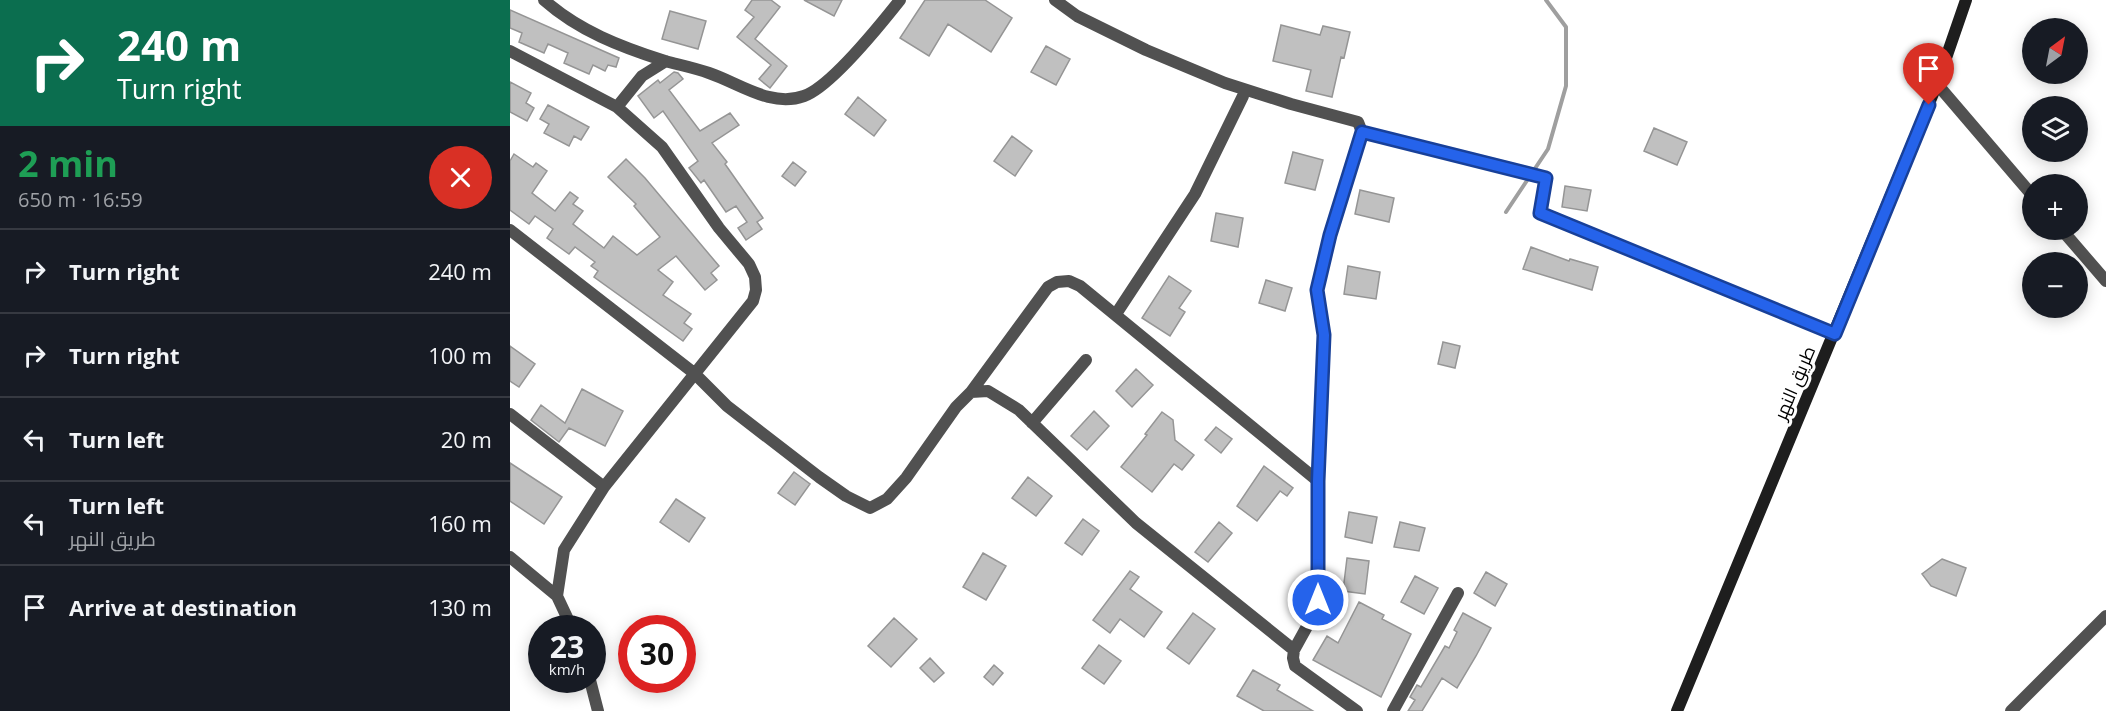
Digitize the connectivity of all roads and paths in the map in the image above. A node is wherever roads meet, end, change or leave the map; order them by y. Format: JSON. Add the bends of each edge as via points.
{"nodes":[{"id":1,"x":544,"y":0,"type":"edge"},
{"id":2,"x":900,"y":0,"type":"edge"},
{"id":3,"x":1055,"y":0,"type":"edge"},
{"id":4,"x":1966,"y":0,"type":"edge"},
{"id":5,"x":510,"y":51,"type":"edge"},
{"id":6,"x":666,"y":61,"type":"junction"},
{"id":7,"x":1937,"y":84,"type":"junction"},
{"id":8,"x":1244,"y":96,"type":"dead end"},
{"id":9,"x":617,"y":107,"type":"junction"},
{"id":10,"x":1362,"y":132,"type":"junction"},
{"id":11,"x":2022,"y":183,"type":"edge"},
{"id":12,"x":510,"y":231,"type":"edge"},
{"id":13,"x":2071,"y":240,"type":"edge"},
{"id":14,"x":2106,"y":281,"type":"edge"},
{"id":15,"x":1116,"y":314,"type":"junction"},
{"id":16,"x":1835,"y":334,"type":"junction"},
{"id":17,"x":1086,"y":360,"type":"dead end"},
{"id":18,"x":694,"y":373,"type":"junction"},
{"id":19,"x":971,"y":392,"type":"junction"},
{"id":20,"x":510,"y":414,"type":"edge"},
{"id":21,"x":1032,"y":423,"type":"junction"},
{"id":22,"x":1318,"y":481,"type":"junction"},
{"id":23,"x":604,"y":487,"type":"junction"},
{"id":24,"x":510,"y":557,"type":"edge"},
{"id":25,"x":1458,"y":592,"type":"dead end"},
{"id":26,"x":557,"y":596,"type":"junction"},
{"id":27,"x":566,"y":615,"type":"edge"},
{"id":28,"x":2106,"y":616,"type":"edge"},
{"id":29,"x":1294,"y":650,"type":"junction"},
{"id":30,"x":593,"y":693,"type":"edge"},
{"id":31,"x":598,"y":711,"type":"edge"},
{"id":32,"x":1357,"y":711,"type":"edge"},
{"id":33,"x":1394,"y":711,"type":"edge"},
{"id":34,"x":1677,"y":711,"type":"edge"},
{"id":35,"x":2010,"y":711,"type":"edge"}],
"edges":[{"from":1,"to":6,"type":"street","via":[[591,33]]},
{"from":2,"to":6,"type":"street","via":[[834,75],[820,88],[793,100],[776,99]]},
{"from":3,"to":10,"type":"street","via":[[1077,16],[1146,50],[1225,83],[1358,122]]},
{"from":4,"to":7,"type":"main road","name":"طريق النهر"},
{"from":5,"to":9,"type":"street"},
{"from":6,"to":9,"type":"street","via":[[642,76]]},
{"from":7,"to":11,"type":"street"},
{"from":7,"to":16,"type":"main road","name":"طريق النهر"},
{"from":8,"to":15,"type":"street","via":[[1195,194]]},
{"from":9,"to":18,"type":"street","via":[[662,147],[755,277],[753,301]]},
{"from":10,"to":16,"type":"street","via":[[1546,178],[1540,213]]},
{"from":10,"to":22,"type":"street","via":[[1317,290],[1324,335]]},
{"from":12,"to":18,"type":"street"},
{"from":13,"to":14,"type":"street"},
{"from":15,"to":19,"type":"street","via":[[1080,286],[1058,282],[1048,287]]},
{"from":15,"to":22,"type":"street"},
{"from":16,"to":34,"type":"main road","name":"طريق النهر"},
{"from":17,"to":21,"type":"street"},
{"from":18,"to":19,"type":"street","via":[[727,406],[819,477],[870,508],[887,500]]},
{"from":18,"to":23,"type":"street"},
{"from":19,"to":21,"type":"street","via":[[988,391]]},
{"from":20,"to":23,"type":"street"},
{"from":21,"to":29,"type":"street","via":[[1136,523]]},
{"from":22,"to":29,"type":"street","via":[[1318,600]]},
{"from":23,"to":26,"type":"street","via":[[564,550]]},
{"from":24,"to":26,"type":"street"},
{"from":25,"to":33,"type":"street"},
{"from":26,"to":27,"type":"street"},
{"from":28,"to":35,"type":"street"},
{"from":29,"to":32,"type":"street","via":[[1295,666]]},
{"from":30,"to":31,"type":"street"}]}
